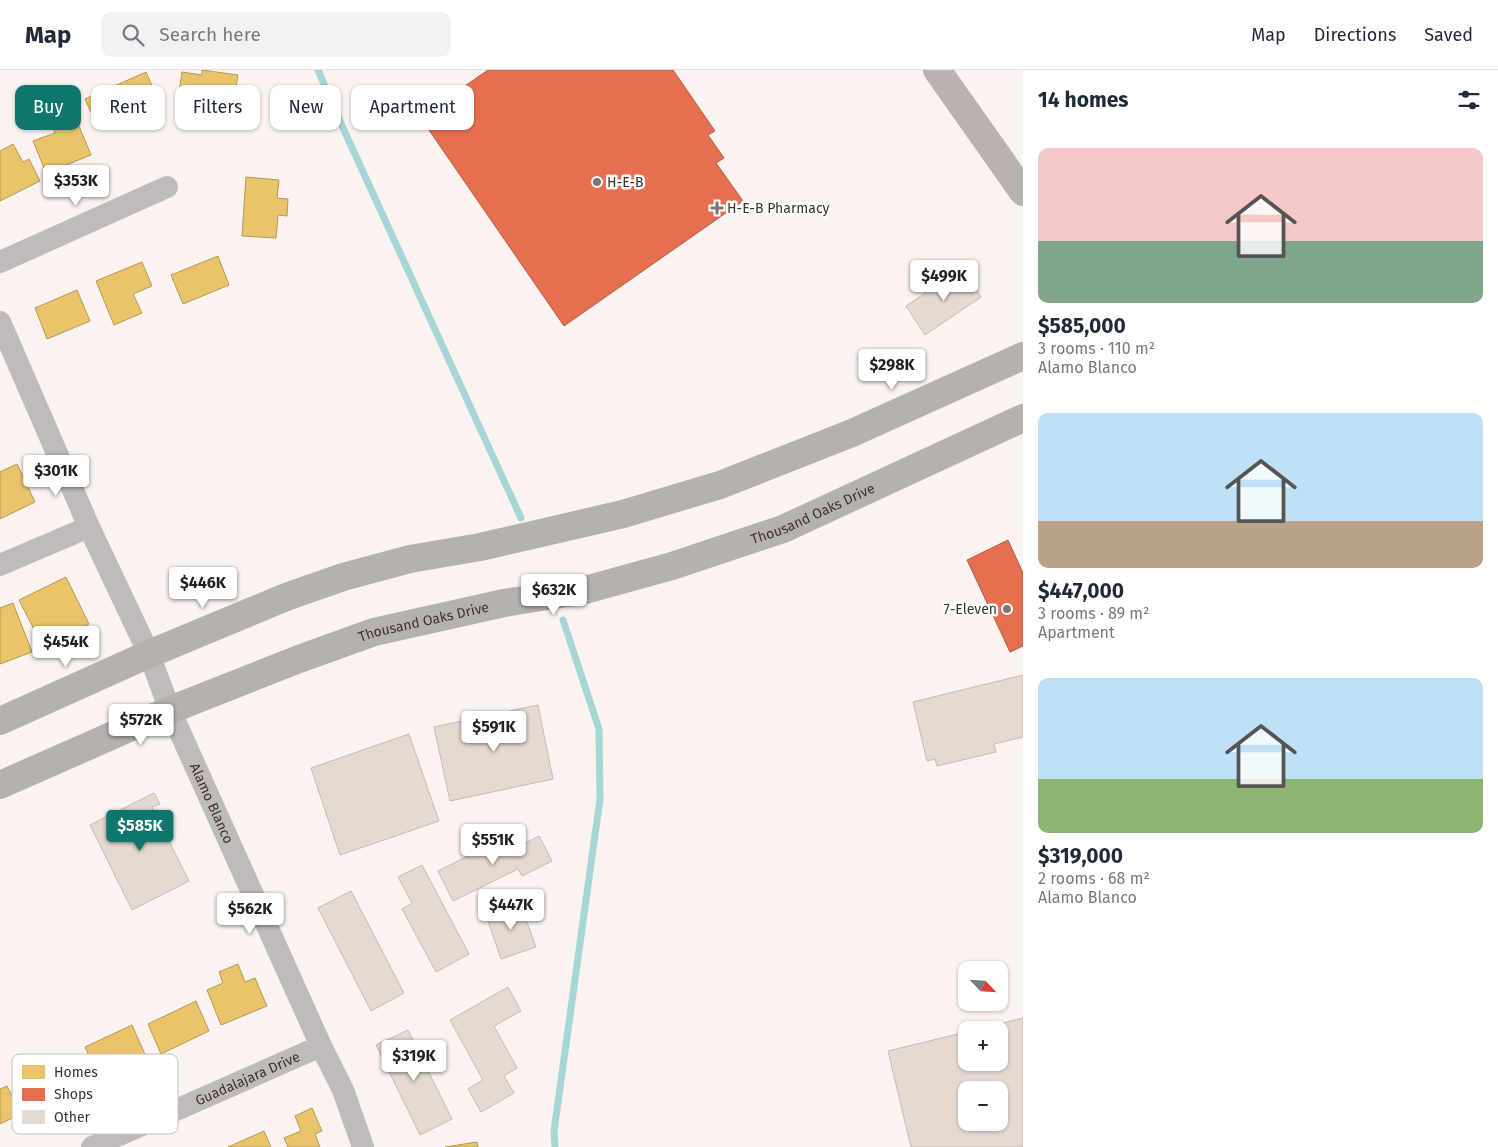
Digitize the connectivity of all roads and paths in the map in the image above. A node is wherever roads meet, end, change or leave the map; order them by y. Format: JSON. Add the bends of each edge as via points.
{"nodes":[{"id":1,"x":937,"y":70,"type":"edge"},
{"id":2,"x":167,"y":187,"type":"dead end"},
{"id":3,"x":1023,"y":192,"type":"edge"},
{"id":4,"x":0,"y":262,"type":"edge"},
{"id":5,"x":0,"y":322,"type":"edge"},
{"id":6,"x":1023,"y":356,"type":"edge"},
{"id":7,"x":1023,"y":418,"type":"edge"},
{"id":8,"x":89,"y":526,"type":"junction"},
{"id":9,"x":0,"y":565,"type":"edge"},
{"id":10,"x":149,"y":654,"type":"junction"},
{"id":11,"x":170,"y":710,"type":"junction"},
{"id":12,"x":0,"y":721,"type":"edge"},
{"id":13,"x":0,"y":786,"type":"edge"},
{"id":14,"x":321,"y":1046,"type":"junction"},
{"id":15,"x":178,"y":1109,"type":"edge"},
{"id":16,"x":121,"y":1134,"type":"edge"},
{"id":17,"x":92,"y":1147,"type":"edge"},
{"id":18,"x":364,"y":1147,"type":"edge"}],
"edges":[{"from":1,"to":3,"type":"main road"},
{"from":2,"to":4,"type":"street"},
{"from":5,"to":8,"type":"street","name":"Alamo Blanco"},
{"from":6,"to":10,"type":"main road","via":[[852,433],[720,485],[623,514],[480,547],[410,559],[343,577]]},
{"from":7,"to":11,"type":"main road","name":"Thousand Oaks Drive","via":[[783,529],[672,566],[585,590],[504,603],[374,632]]},
{"from":8,"to":9,"type":"street"},
{"from":8,"to":10,"type":"street","name":"Alamo Blanco"},
{"from":10,"to":11,"type":"street","name":"Alamo Blanco"},
{"from":10,"to":12,"type":"main road"},
{"from":11,"to":13,"type":"main road","name":"Thousand Oaks Drive"},
{"from":11,"to":14,"type":"street","name":"Alamo Blanco"},
{"from":14,"to":15,"type":"street","name":"Guadalajara Drive"},
{"from":14,"to":18,"type":"street","name":"Alamo Blanco","via":[[343,1090]]},
{"from":16,"to":17,"type":"street","name":"Guadalajara Drive"}]}
